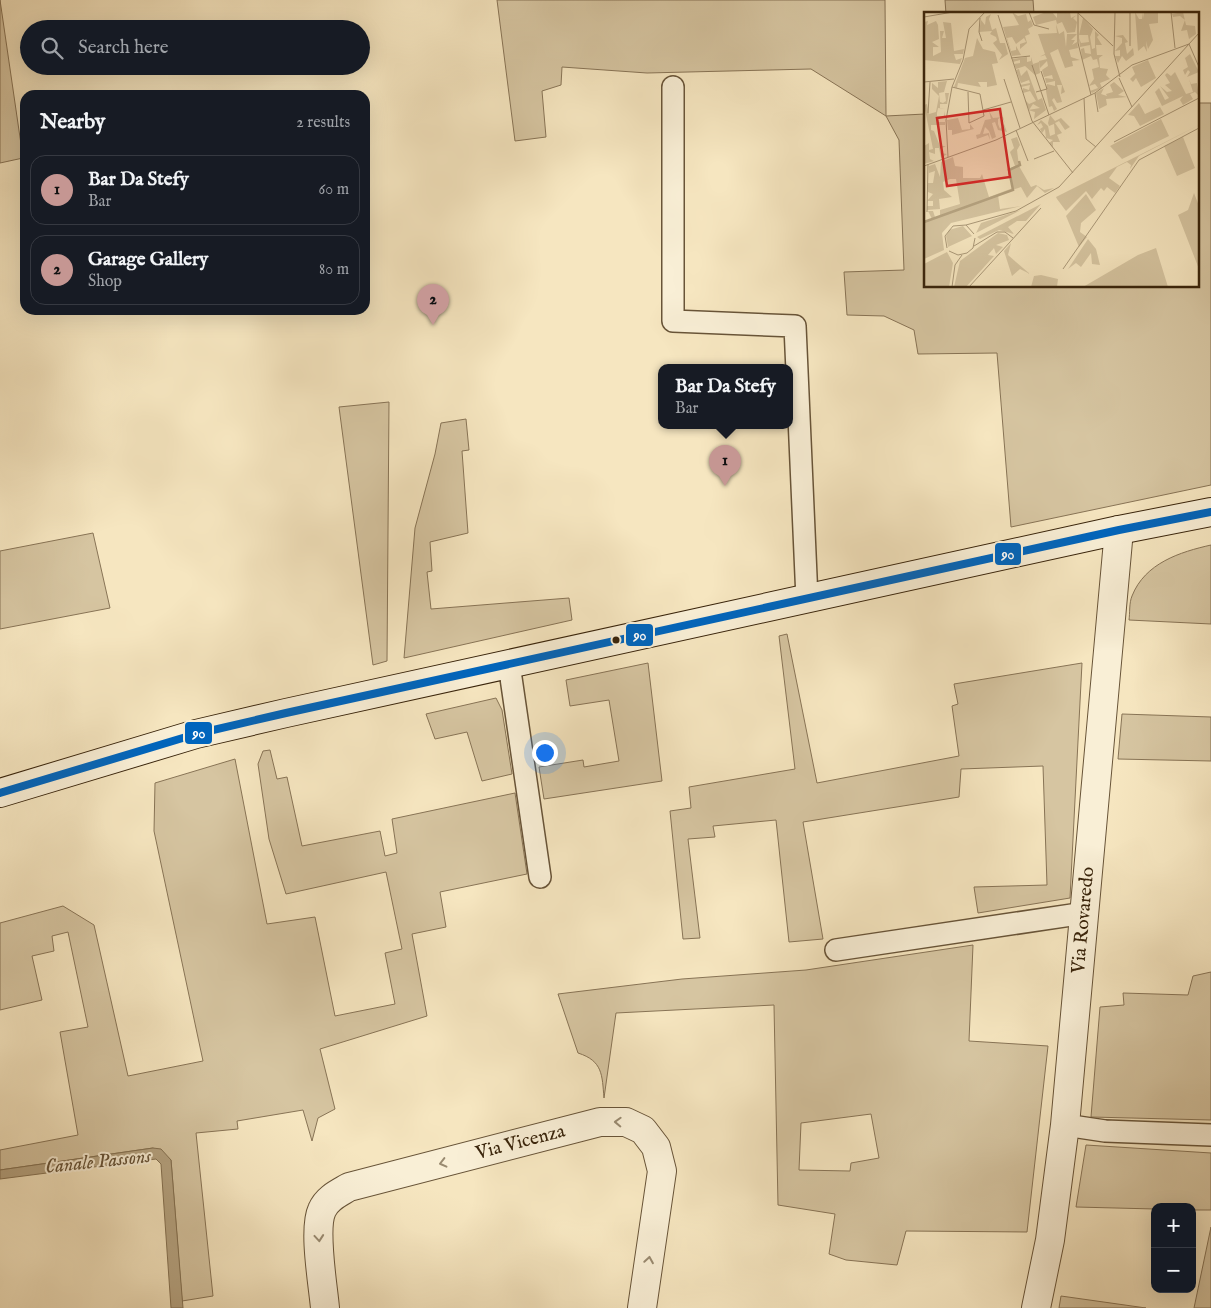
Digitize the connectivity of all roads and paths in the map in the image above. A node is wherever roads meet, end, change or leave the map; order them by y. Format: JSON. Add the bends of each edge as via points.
{"nodes":[{"id":1,"x":674,"y":87,"type":"dead end"},
{"id":2,"x":1211,"y":512,"type":"edge"},
{"id":3,"x":1119,"y":530,"type":"junction"},
{"id":4,"x":807,"y":599,"type":"junction"},
{"id":5,"x":509,"y":664,"type":"junction"},
{"id":6,"x":0,"y":793,"type":"edge"},
{"id":7,"x":540,"y":877,"type":"dead end"},
{"id":8,"x":1085,"y":913,"type":"junction"},
{"id":9,"x":836,"y":950,"type":"dead end"},
{"id":10,"x":1065,"y":1126,"type":"junction"},
{"id":11,"x":1211,"y":1135,"type":"edge"},
{"id":12,"x":325,"y":1308,"type":"edge"},
{"id":13,"x":642,"y":1308,"type":"edge"},
{"id":14,"x":1036,"y":1308,"type":"edge"}],
"edges":[{"from":1,"to":4,"type":"lane","via":[[673,321],[795,326]]},
{"from":2,"to":3,"type":"street"},
{"from":3,"to":4,"type":"street"},
{"from":3,"to":8,"type":"street","name":"Via Rovaredo"},
{"from":4,"to":5,"type":"street"},
{"from":5,"to":6,"type":"street","via":[[196,734]]},
{"from":5,"to":7,"type":"lane"},
{"from":8,"to":9,"type":"lane"},
{"from":8,"to":10,"type":"street","name":"Via Rovaredo"},
{"from":10,"to":11,"type":"lane","via":[[1105,1131]]},
{"from":10,"to":14,"type":"street","name":"Via Rovaredo","via":[[1050,1240]]},
{"from":13,"to":12,"type":"street","name":"Via Vicenza","one_way":true,"via":[[662,1171],[656,1147],[643,1130],[626,1122],[600,1122],[349,1187],[332,1196],[322,1210],[318,1229]]}]}
